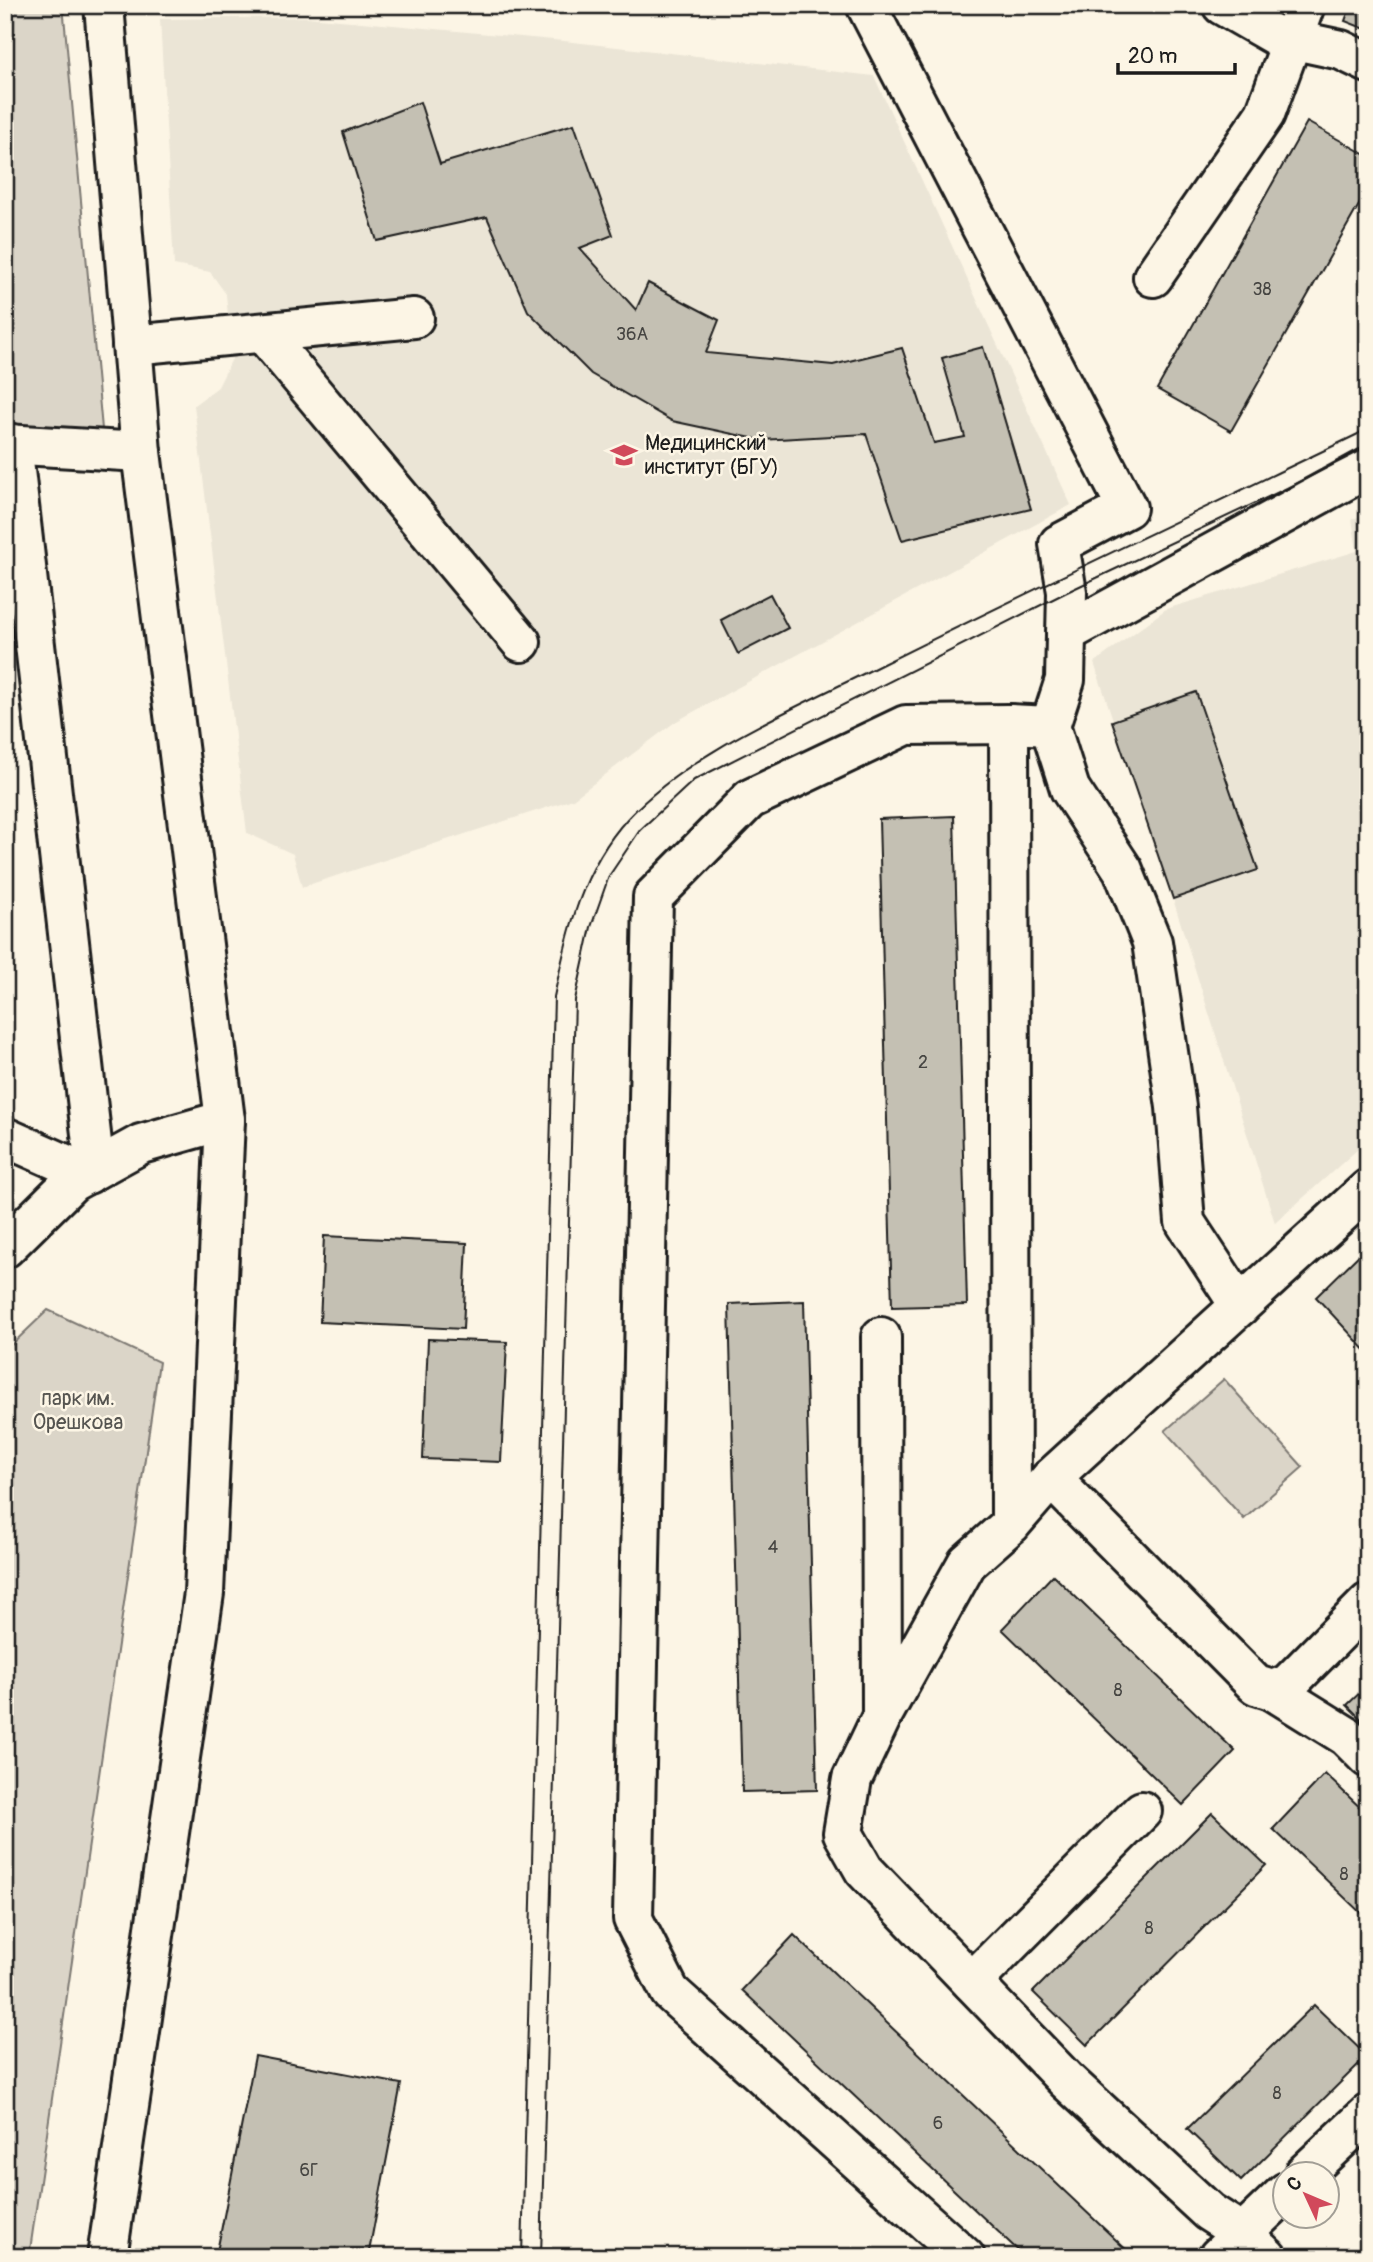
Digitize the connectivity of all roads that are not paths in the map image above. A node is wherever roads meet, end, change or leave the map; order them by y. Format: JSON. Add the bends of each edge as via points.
{"nodes":[{"id":1,"x":104,"y":5,"type":"edge"},
{"id":2,"x":866,"y":5,"type":"edge"},
{"id":3,"x":1222,"y":5,"type":"edge"},
{"id":4,"x":1298,"y":22,"type":"edge"},
{"id":5,"x":1368,"y":63,"type":"edge"},
{"id":6,"x":1153,"y":277,"type":"dead end"},
{"id":7,"x":414,"y":318,"type":"dead end"},
{"id":8,"x":263,"y":333,"type":"junction"},
{"id":9,"x":132,"y":345,"type":"junction"},
{"id":10,"x":9,"y":444,"type":"edge"},
{"id":11,"x":141,"y":452,"type":"junction"},
{"id":12,"x":1368,"y":468,"type":"edge"},
{"id":13,"x":19,"y":620,"type":"edge"},
{"id":14,"x":1066,"y":633,"type":"junction"},
{"id":15,"x":521,"y":642,"type":"dead end"},
{"id":16,"x":1009,"y":724,"type":"junction"},
{"id":17,"x":1050,"y":726,"type":"junction"},
{"id":18,"x":225,"y":1120,"type":"junction"},
{"id":19,"x":5,"y":1137,"type":"edge"},
{"id":20,"x":91,"y":1171,"type":"junction"},
{"id":21,"x":1368,"y":1189,"type":"edge"},
{"id":22,"x":5,"y":1248,"type":"edge"},
{"id":23,"x":1240,"y":1306,"type":"junction"},
{"id":24,"x":881,"y":1337,"type":"dead end"},
{"id":25,"x":1051,"y":1478,"type":"junction"},
{"id":26,"x":1011,"y":1524,"type":"junction"},
{"id":27,"x":1368,"y":1603,"type":"edge"},
{"id":28,"x":1272,"y":1690,"type":"junction"},
{"id":29,"x":882,"y":1716,"type":"junction"},
{"id":30,"x":1368,"y":1758,"type":"edge"},
{"id":31,"x":1142,"y":1811,"type":"dead end"},
{"id":32,"x":972,"y":1982,"type":"junction"},
{"id":33,"x":1368,"y":2114,"type":"edge"},
{"id":34,"x":1320,"y":2160,"type":"edge"},
{"id":35,"x":1272,"y":2210,"type":"edge"},
{"id":36,"x":1242,"y":2249,"type":"edge"},
{"id":37,"x":107,"y":2257,"type":"edge"},
{"id":38,"x":965,"y":2257,"type":"edge"}],
"edges":[{"from":1,"to":9,"type":"street"},
{"from":2,"to":14,"type":"street","via":[[1127,508],[1059,544],[1067,592]]},
{"from":3,"to":4,"type":"street","via":[[1276,36]]},
{"from":4,"to":5,"type":"street"},
{"from":4,"to":6,"type":"street","via":[[1265,114]]},
{"from":7,"to":8,"type":"street"},
{"from":8,"to":9,"type":"street"},
{"from":8,"to":15,"type":"street"},
{"from":9,"to":11,"type":"street"},
{"from":10,"to":11,"type":"street"},
{"from":10,"to":13,"type":"street"},
{"from":11,"to":18,"type":"street"},
{"from":12,"to":14,"type":"street"},
{"from":13,"to":20,"type":"street"},
{"from":14,"to":17,"type":"street","via":[[1065,680]]},
{"from":16,"to":17,"type":"street"},
{"from":16,"to":26,"type":"street"},
{"from":16,"to":38,"type":"street","via":[[906,725],[750,799],[653,897],[633,1919],[670,1992]]},
{"from":17,"to":23,"type":"street","via":[[1070,789],[1123,870],[1152,942],[1176,1107],[1185,1222]]},
{"from":18,"to":20,"type":"street","via":[[141,1144]]},
{"from":18,"to":37,"type":"street","via":[[204,1593]]},
{"from":19,"to":20,"type":"street"},
{"from":20,"to":22,"type":"street","via":[[72,1182]]},
{"from":21,"to":23,"type":"street"},
{"from":23,"to":25,"type":"street"},
{"from":24,"to":29,"type":"street"},
{"from":25,"to":26,"type":"street"},
{"from":25,"to":28,"type":"street","via":[[1256,1685]]},
{"from":26,"to":29,"type":"street","via":[[967,1563]]},
{"from":27,"to":28,"type":"street","via":[[1287,1684]]},
{"from":28,"to":30,"type":"street","via":[[1346,1736]]},
{"from":29,"to":32,"type":"street","via":[[852,1779],[843,1833],[864,1870]]},
{"from":31,"to":32,"type":"street"},
{"from":32,"to":36,"type":"street"},
{"from":33,"to":34,"type":"street"},
{"from":35,"to":36,"type":"street"}]}
